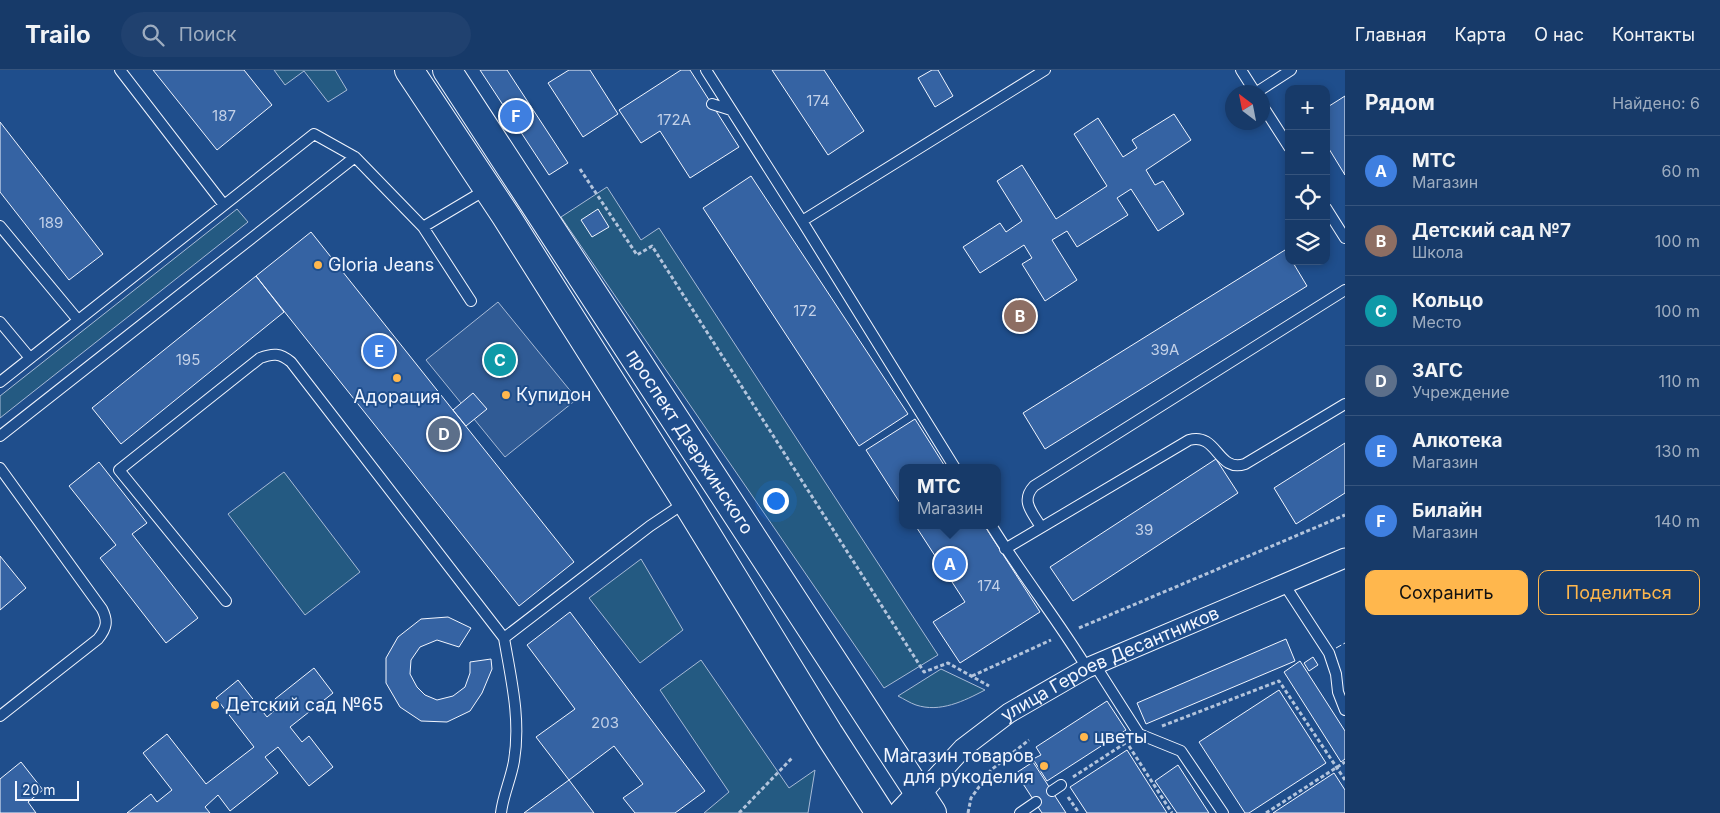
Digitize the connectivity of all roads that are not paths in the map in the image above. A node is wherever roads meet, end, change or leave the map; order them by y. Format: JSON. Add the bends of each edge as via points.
{"nodes":[{"id":1,"x":120,"y":70,"type":"edge"},
{"id":2,"x":410,"y":70,"type":"edge"},
{"id":3,"x":447,"y":70,"type":"edge"},
{"id":4,"x":706,"y":70,"type":"edge"},
{"id":5,"x":1045,"y":70,"type":"edge"},
{"id":6,"x":1242,"y":70,"type":"edge"},
{"id":7,"x":1291,"y":70,"type":"edge"},
{"id":8,"x":1252,"y":85,"type":"edge"},
{"id":9,"x":1267,"y":85,"type":"edge"},
{"id":10,"x":712,"y":104,"type":"dead end"},
{"id":11,"x":732,"y":110,"type":"junction"},
{"id":12,"x":1270,"y":117,"type":"edge"},
{"id":13,"x":1285,"y":141,"type":"edge"},
{"id":14,"x":355,"y":157,"type":"junction"},
{"id":15,"x":487,"y":189,"type":"junction"},
{"id":16,"x":224,"y":205,"type":"junction"},
{"id":17,"x":1330,"y":214,"type":"edge"},
{"id":18,"x":802,"y":221,"type":"junction"},
{"id":19,"x":0,"y":226,"type":"edge"},
{"id":20,"x":423,"y":227,"type":"junction"},
{"id":21,"x":1345,"y":238,"type":"edge"},
{"id":22,"x":1345,"y":290,"type":"edge"},
{"id":23,"x":471,"y":301,"type":"dead end"},
{"id":24,"x":78,"y":320,"type":"junction"},
{"id":25,"x":0,"y":322,"type":"edge"},
{"id":26,"x":30,"y":358,"type":"junction"},
{"id":27,"x":0,"y":382,"type":"edge"},
{"id":28,"x":1345,"y":404,"type":"edge"},
{"id":29,"x":0,"y":436,"type":"edge"},
{"id":30,"x":953,"y":464,"type":"edge"},
{"id":31,"x":0,"y":468,"type":"edge"},
{"id":32,"x":686,"y":501,"type":"junction"},
{"id":33,"x":1041,"y":527,"type":"junction"},
{"id":34,"x":993,"y":529,"type":"edge"},
{"id":35,"x":1005,"y":549,"type":"junction"},
{"id":36,"x":1345,"y":558,"type":"edge"},
{"id":37,"x":1284,"y":584,"type":"junction"},
{"id":38,"x":226,"y":601,"type":"dead end"},
{"id":39,"x":504,"y":638,"type":"junction"},
{"id":40,"x":1091,"y":667,"type":"junction"},
{"id":41,"x":1345,"y":710,"type":"edge"},
{"id":42,"x":0,"y":716,"type":"edge"},
{"id":43,"x":1036,"y":802,"type":"dead end"},
{"id":44,"x":919,"y":807,"type":"edge"},
{"id":45,"x":501,"y":813,"type":"edge"},
{"id":46,"x":880,"y":813,"type":"edge"},
{"id":47,"x":1020,"y":813,"type":"edge"},
{"id":48,"x":1222,"y":813,"type":"edge"}],
"edges":[{"from":1,"to":16,"type":"lane"},
{"from":2,"to":15,"type":"street","name":"проспект Дзержинского"},
{"from":3,"to":44,"type":"street","name":"проспект Дзержинского"},
{"from":4,"to":11,"type":"lane"},
{"from":5,"to":18,"type":"lane"},
{"from":6,"to":8,"type":"lane"},
{"from":7,"to":9,"type":"lane"},
{"from":10,"to":11,"type":"lane"},
{"from":11,"to":18,"type":"lane"},
{"from":12,"to":13,"type":"lane"},
{"from":14,"to":16,"type":"lane","via":[[314,134]]},
{"from":14,"to":20,"type":"lane"},
{"from":14,"to":29,"type":"lane"},
{"from":15,"to":20,"type":"lane"},
{"from":15,"to":32,"type":"street","name":"проспект Дзержинского"},
{"from":16,"to":24,"type":"lane"},
{"from":17,"to":21,"type":"lane"},
{"from":18,"to":30,"type":"lane"},
{"from":19,"to":24,"type":"lane"},
{"from":20,"to":23,"type":"lane"},
{"from":22,"to":33,"type":"lane","via":[[1034,486],[1028,492],[1027,500]]},
{"from":24,"to":26,"type":"lane"},
{"from":25,"to":26,"type":"lane"},
{"from":26,"to":27,"type":"lane"},
{"from":28,"to":33,"type":"lane","via":[[1238,466],[1225,461],[1204,439],[1189,440]]},
{"from":31,"to":42,"type":"lane","via":[[107,619],[105,630],[98,639]]},
{"from":32,"to":39,"type":"lane"},
{"from":32,"to":46,"type":"street","name":"проспект Дзержинского"},
{"from":33,"to":35,"type":"lane"},
{"from":34,"to":35,"type":"lane"},
{"from":35,"to":40,"type":"lane"},
{"from":36,"to":37,"type":"street","name":"улица Героев Десантников"},
{"from":37,"to":40,"type":"street","name":"улица Героев Десантников"},
{"from":37,"to":41,"type":"lane","via":[[1329,653]]},
{"from":38,"to":39,"type":"lane","via":[[118,470],[260,358],[270,354],[282,355],[291,362]]},
{"from":39,"to":45,"type":"lane","via":[[518,732]]},
{"from":40,"to":44,"type":"street","name":"улица Героев Десантников","via":[[1009,713],[963,748]]},
{"from":40,"to":48,"type":"lane","via":[[1139,734],[1181,751]]},
{"from":43,"to":47,"type":"lane"}]}
